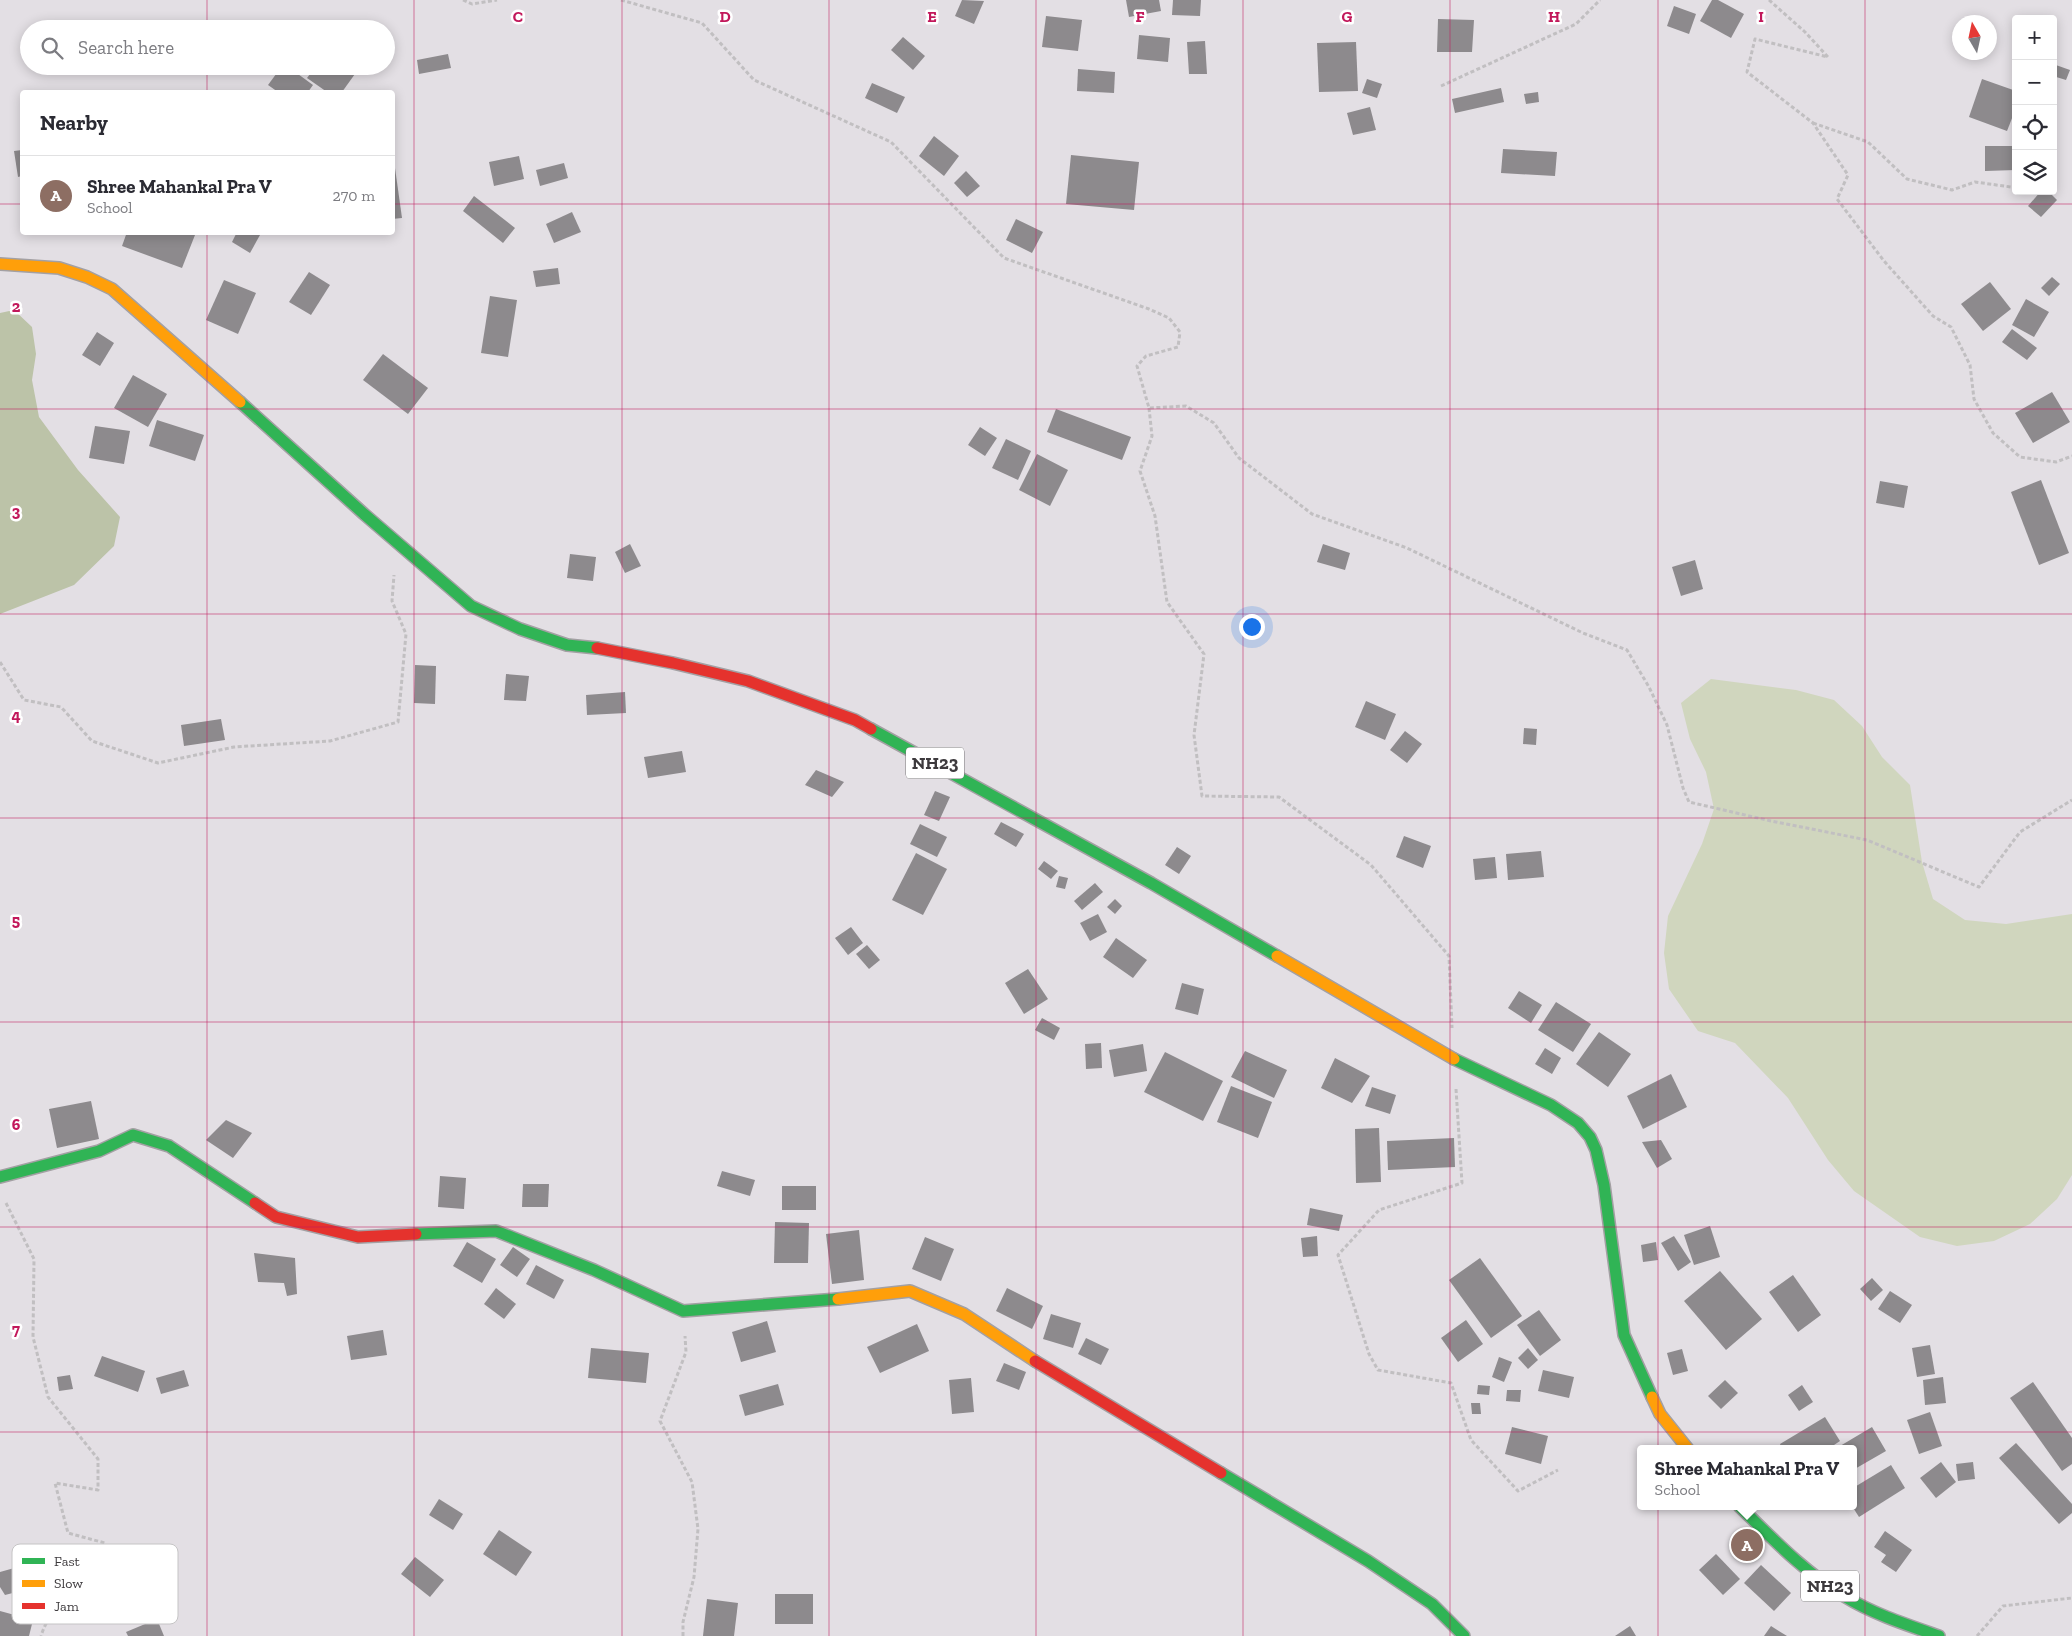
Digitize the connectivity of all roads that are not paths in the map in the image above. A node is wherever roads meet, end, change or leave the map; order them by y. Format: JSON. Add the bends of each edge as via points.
{"nodes":[{"id":1,"x":0,"y":264,"type":"edge"},
{"id":2,"x":0,"y":1178,"type":"edge"},
{"id":3,"x":1685,"y":1445,"type":"edge"},
{"id":4,"x":1743,"y":1510,"type":"edge"},
{"id":5,"x":1464,"y":1636,"type":"edge"},
{"id":6,"x":1939,"y":1636,"type":"edge"}],
"edges":[{"from":1,"to":3,"type":"main road","number":"NH23","via":[[59,268],[112,289],[471,606],[567,645],[672,663],[748,681],[856,720],[1151,883],[1454,1059],[1551,1105],[1578,1123],[1596,1150],[1604,1185],[1624,1335],[1660,1414]]},
{"from":2,"to":5,"type":"main road","via":[[99,1150],[133,1135],[169,1146],[276,1217],[358,1237],[496,1231],[594,1270],[683,1311],[910,1291],[964,1314],[1044,1367],[1368,1562],[1432,1604]]},
{"from":4,"to":6,"type":"main road","number":"NH23","via":[[1800,1564],[1844,1596],[1903,1624]]}]}
